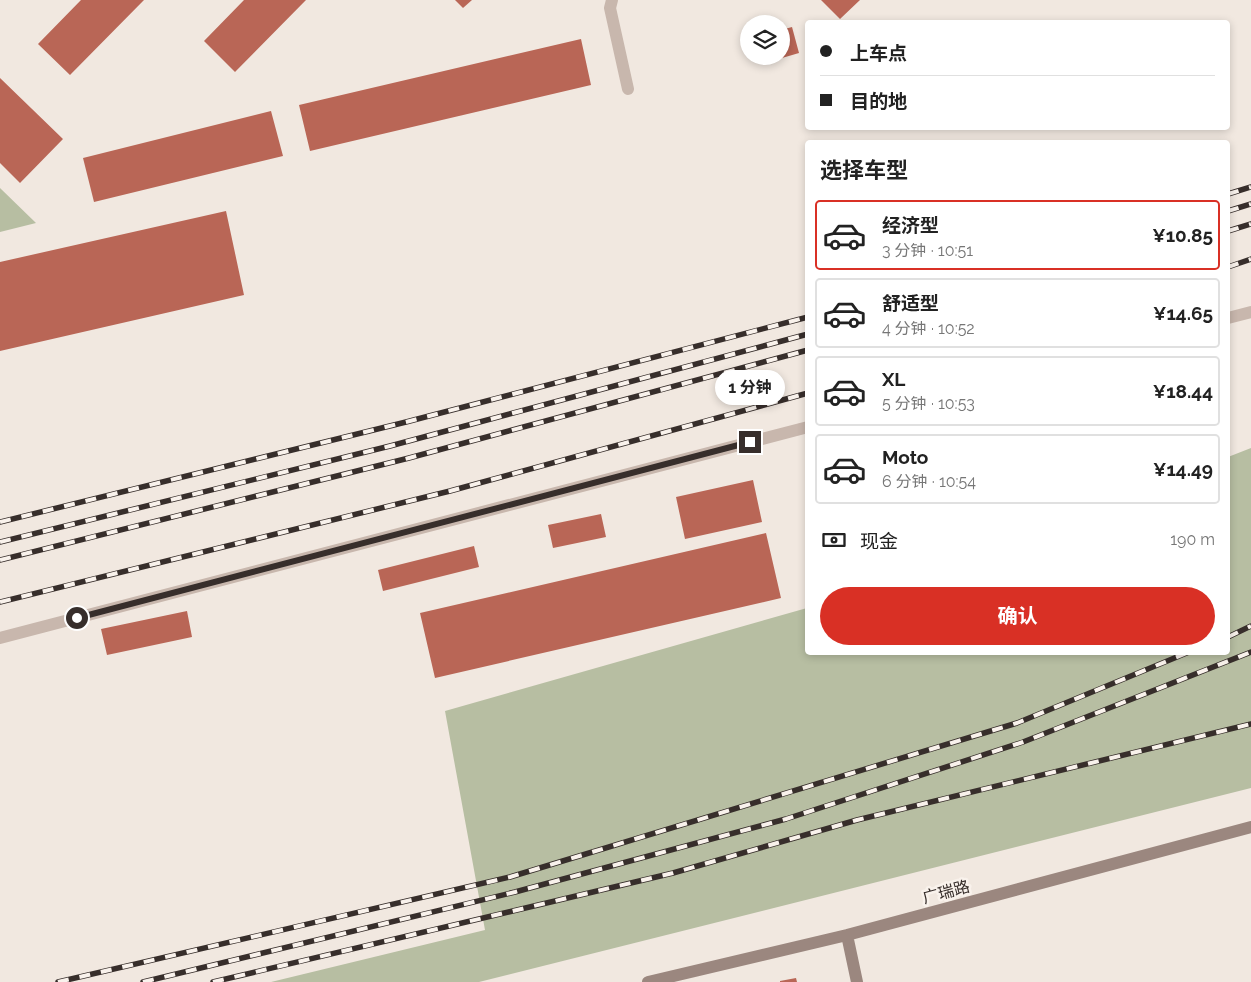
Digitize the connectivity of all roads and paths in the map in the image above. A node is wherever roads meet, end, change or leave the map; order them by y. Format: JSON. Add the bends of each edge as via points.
{"nodes":[{"id":1,"x":612,"y":0,"type":"edge"},
{"id":2,"x":628,"y":89,"type":"dead end"},
{"id":3,"x":1251,"y":312,"type":"edge"},
{"id":4,"x":1230,"y":317,"type":"edge"},
{"id":5,"x":805,"y":428,"type":"edge"},
{"id":6,"x":0,"y":638,"type":"edge"},
{"id":7,"x":1251,"y":827,"type":"edge"},
{"id":8,"x":847,"y":935,"type":"junction"},
{"id":9,"x":648,"y":982,"type":"edge"},
{"id":10,"x":857,"y":982,"type":"edge"}],
"edges":[{"from":1,"to":2,"type":"street","via":[[610,8]]},
{"from":3,"to":4,"type":"street"},
{"from":5,"to":6,"type":"street"},
{"from":7,"to":8,"type":"main road","name":"广瑞路"},
{"from":8,"to":9,"type":"main road","name":"广瑞路"},
{"from":8,"to":10,"type":"main road"}]}
